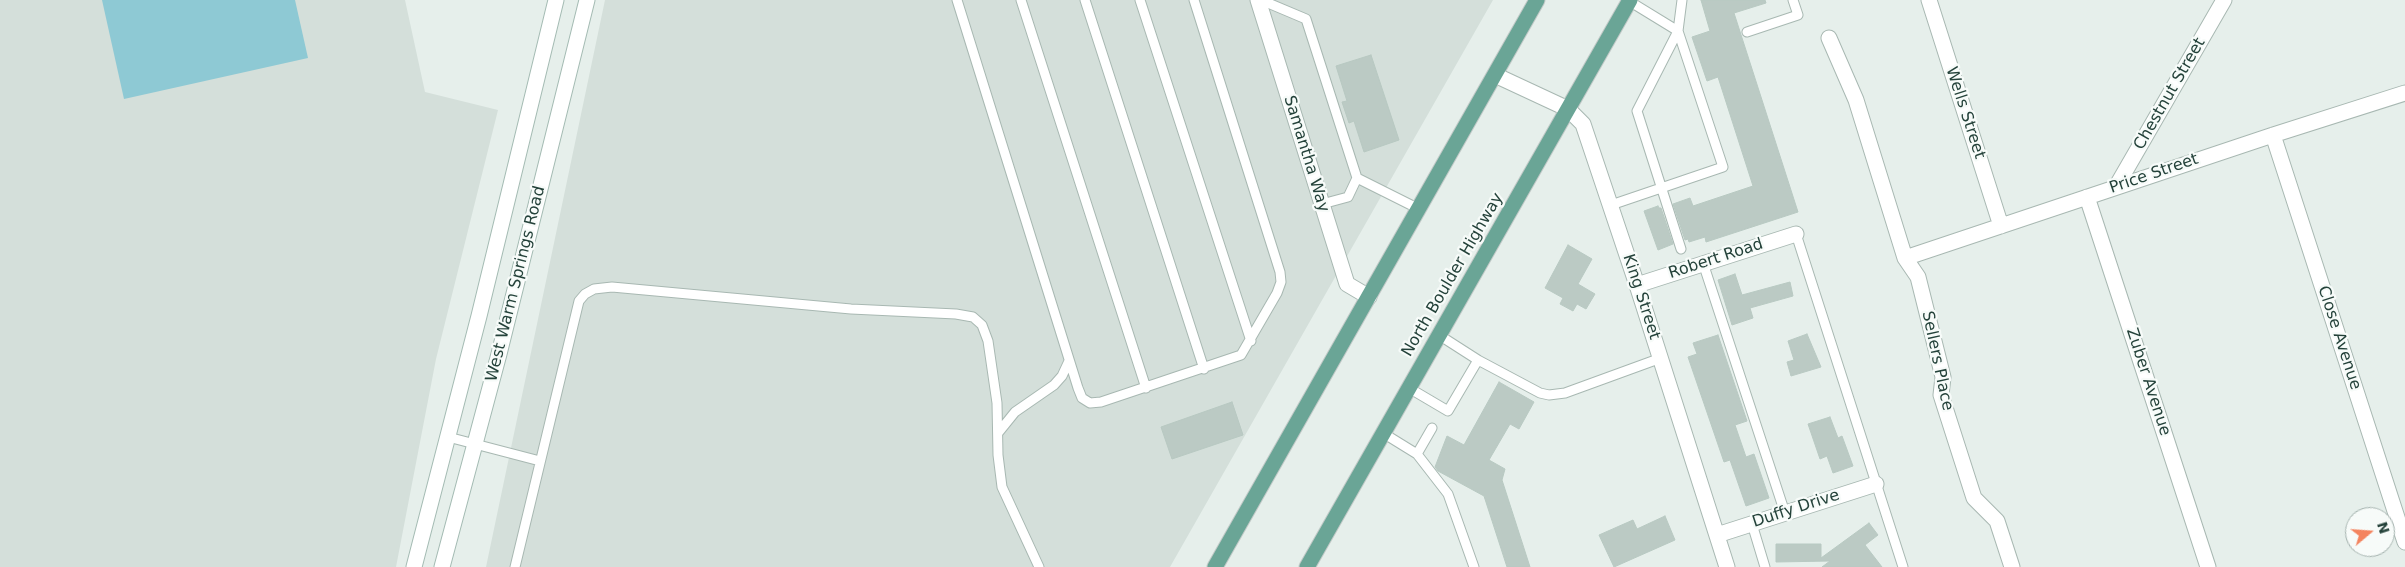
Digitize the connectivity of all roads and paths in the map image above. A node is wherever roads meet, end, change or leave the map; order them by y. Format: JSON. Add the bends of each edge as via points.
{"nodes":[{"id":1,"x":556,"y":0,"type":"edge"},
{"id":2,"x":587,"y":0,"type":"edge"},
{"id":3,"x":957,"y":0,"type":"edge"},
{"id":4,"x":1020,"y":0,"type":"edge"},
{"id":5,"x":1085,"y":0,"type":"edge"},
{"id":6,"x":1140,"y":0,"type":"edge"},
{"id":7,"x":1194,"y":0,"type":"edge"},
{"id":8,"x":1259,"y":0,"type":"edge"},
{"id":9,"x":1537,"y":0,"type":"edge"},
{"id":10,"x":1682,"y":0,"type":"edge"},
{"id":11,"x":1793,"y":0,"type":"edge"},
{"id":12,"x":1929,"y":0,"type":"edge"},
{"id":13,"x":2224,"y":0,"type":"edge"},
{"id":14,"x":1630,"y":1,"type":"edge"},
{"id":15,"x":1678,"y":31,"type":"junction"},
{"id":16,"x":1747,"y":32,"type":"dead end"},
{"id":17,"x":1829,"y":38,"type":"dead end"},
{"id":18,"x":1495,"y":75,"type":"junction"},
{"id":19,"x":2405,"y":93,"type":"edge"},
{"id":20,"x":1568,"y":109,"type":"junction"},
{"id":21,"x":2272,"y":134,"type":"junction"},
{"id":22,"x":1357,"y":178,"type":"junction"},
{"id":23,"x":2116,"y":187,"type":"junction"},
{"id":24,"x":1660,"y":188,"type":"junction"},
{"id":25,"x":2087,"y":197,"type":"junction"},
{"id":26,"x":1322,"y":204,"type":"junction"},
{"id":27,"x":1611,"y":205,"type":"junction"},
{"id":28,"x":1419,"y":209,"type":"junction"},
{"id":29,"x":2001,"y":226,"type":"junction"},
{"id":30,"x":1796,"y":234,"type":"joint"},
{"id":31,"x":1681,"y":249,"type":"dead end"},
{"id":32,"x":1905,"y":258,"type":"junction"},
{"id":33,"x":1703,"y":263,"type":"junction"},
{"id":34,"x":1637,"y":285,"type":"junction"},
{"id":35,"x":1369,"y":297,"type":"junction"},
{"id":36,"x":1439,"y":335,"type":"junction"},
{"id":37,"x":1251,"y":341,"type":"junction"},
{"id":38,"x":1660,"y":358,"type":"junction"},
{"id":39,"x":1478,"y":360,"type":"junction"},
{"id":40,"x":1069,"y":361,"type":"junction"},
{"id":41,"x":1204,"y":369,"type":"junction"},
{"id":42,"x":1146,"y":388,"type":"junction"},
{"id":43,"x":1409,"y":388,"type":"junction"},
{"id":44,"x":1432,"y":428,"type":"dead end"},
{"id":45,"x":998,"y":433,"type":"junction"},
{"id":46,"x":1383,"y":433,"type":"junction"},
{"id":47,"x":448,"y":438,"type":"junction"},
{"id":48,"x":474,"y":445,"type":"junction"},
{"id":49,"x":1417,"y":454,"type":"junction"},
{"id":50,"x":540,"y":461,"type":"junction"},
{"id":51,"x":1876,"y":484,"type":"junction"},
{"id":52,"x":1784,"y":513,"type":"junction"},
{"id":53,"x":1752,"y":524,"type":"junction"},
{"id":54,"x":1717,"y":535,"type":"junction"},
{"id":55,"x":2405,"y":542,"type":"edge"},
{"id":56,"x":2009,"y":566,"type":"edge"},
{"id":57,"x":414,"y":567,"type":"edge"},
{"id":58,"x":442,"y":567,"type":"edge"},
{"id":59,"x":515,"y":567,"type":"edge"},
{"id":60,"x":1039,"y":567,"type":"edge"},
{"id":61,"x":1215,"y":567,"type":"edge"},
{"id":62,"x":1306,"y":567,"type":"edge"},
{"id":63,"x":1474,"y":567,"type":"edge"},
{"id":64,"x":1727,"y":567,"type":"edge"},
{"id":65,"x":1766,"y":567,"type":"edge"},
{"id":66,"x":1903,"y":567,"type":"edge"},
{"id":67,"x":2208,"y":567,"type":"edge"}],
"edges":[{"from":1,"to":47,"type":"street","name":"West Warm Springs Road"},
{"from":2,"to":48,"type":"street","name":"West Warm Springs Road"},
{"from":3,"to":40,"type":"lane"},
{"from":4,"to":42,"type":"lane"},
{"from":5,"to":41,"type":"lane"},
{"from":6,"to":37,"type":"lane"},
{"from":7,"to":37,"type":"lane","via":[[1280,272],[1277,293]]},
{"from":8,"to":22,"type":"lane","via":[[1306,19]]},
{"from":8,"to":26,"type":"street","name":"Samantha Way"},
{"from":9,"to":18,"type":"main road"},
{"from":10,"to":15,"type":"lane"},
{"from":11,"to":16,"type":"lane","via":[[1798,15]]},
{"from":12,"to":29,"type":"street","name":"Wells Street"},
{"from":13,"to":23,"type":"street","name":"Chestnut Street"},
{"from":14,"to":15,"type":"lane"},
{"from":14,"to":20,"type":"main road","name":"North Boulder Highway"},
{"from":15,"to":24,"type":"lane","via":[[1637,111]]},
{"from":15,"to":24,"type":"lane","via":[[1723,167]]},
{"from":17,"to":32,"type":"street","name":"Sellers Place","via":[[1856,100]]},
{"from":18,"to":20,"type":"street","name":"King Street"},
{"from":18,"to":28,"type":"main road"},
{"from":19,"to":21,"type":"street","name":"Price Street"},
{"from":20,"to":27,"type":"street","name":"King Street","via":[[1583,124]]},
{"from":20,"to":36,"type":"main road","name":"North Boulder Highway"},
{"from":21,"to":23,"type":"street","name":"Price Street"},
{"from":21,"to":55,"type":"street","name":"Close Avenue"},
{"from":22,"to":26,"type":"lane","via":[[1348,196]]},
{"from":22,"to":28,"type":"lane"},
{"from":23,"to":25,"type":"street","name":"Price Street"},
{"from":24,"to":27,"type":"lane"},
{"from":24,"to":31,"type":"lane"},
{"from":25,"to":29,"type":"street","name":"Price Street"},
{"from":25,"to":67,"type":"street","name":"Zuber Avenue"},
{"from":26,"to":35,"type":"street","name":"Samantha Way","via":[[1347,284]]},
{"from":27,"to":34,"type":"street","name":"King Street"},
{"from":28,"to":35,"type":"main road"},
{"from":29,"to":32,"type":"street","name":"Price Street"},
{"from":30,"to":33,"type":"street","name":"Robert Road"},
{"from":30,"to":51,"type":"lane"},
{"from":32,"to":56,"type":"street","name":"Sellers Place","via":[[1918,277],[1944,377],[1941,395],[1974,498],[1997,520]]},
{"from":33,"to":34,"type":"street","name":"Robert Road"},
{"from":33,"to":52,"type":"lane"},
{"from":34,"to":38,"type":"street","name":"King Street"},
{"from":35,"to":61,"type":"main road"},
{"from":36,"to":39,"type":"lane"},
{"from":36,"to":43,"type":"main road","name":"North Boulder Highway"},
{"from":37,"to":41,"type":"lane","via":[[1242,355]]},
{"from":38,"to":39,"type":"lane","via":[[1548,395]]},
{"from":38,"to":54,"type":"street","name":"King Street"},
{"from":39,"to":43,"type":"lane","via":[[1448,410]]},
{"from":40,"to":42,"type":"lane","via":[[1082,398],[1090,403]]},
{"from":40,"to":45,"type":"lane","via":[[1054,386],[1015,412]]},
{"from":41,"to":42,"type":"lane"},
{"from":43,"to":46,"type":"main road","name":"North Boulder Highway"},
{"from":44,"to":49,"type":"lane"},
{"from":45,"to":50,"type":"lane","via":[[988,342],[982,325],[973,317],[602,287],[579,300]]},
{"from":45,"to":60,"type":"lane","via":[[1002,487]]},
{"from":46,"to":49,"type":"lane"},
{"from":46,"to":62,"type":"main road","name":"North Boulder Highway"},
{"from":47,"to":48,"type":"lane"},
{"from":47,"to":57,"type":"street","name":"West Warm Springs Road"},
{"from":48,"to":50,"type":"lane"},
{"from":48,"to":58,"type":"street","name":"West Warm Springs Road"},
{"from":49,"to":63,"type":"lane","via":[[1448,494]]},
{"from":50,"to":59,"type":"lane"},
{"from":51,"to":52,"type":"street","name":"Duffy Drive"},
{"from":51,"to":66,"type":"lane"},
{"from":52,"to":53,"type":"street","name":"Duffy Drive"},
{"from":53,"to":54,"type":"street","name":"Duffy Drive"},
{"from":53,"to":65,"type":"lane"},
{"from":54,"to":64,"type":"street","name":"King Street"}]}
